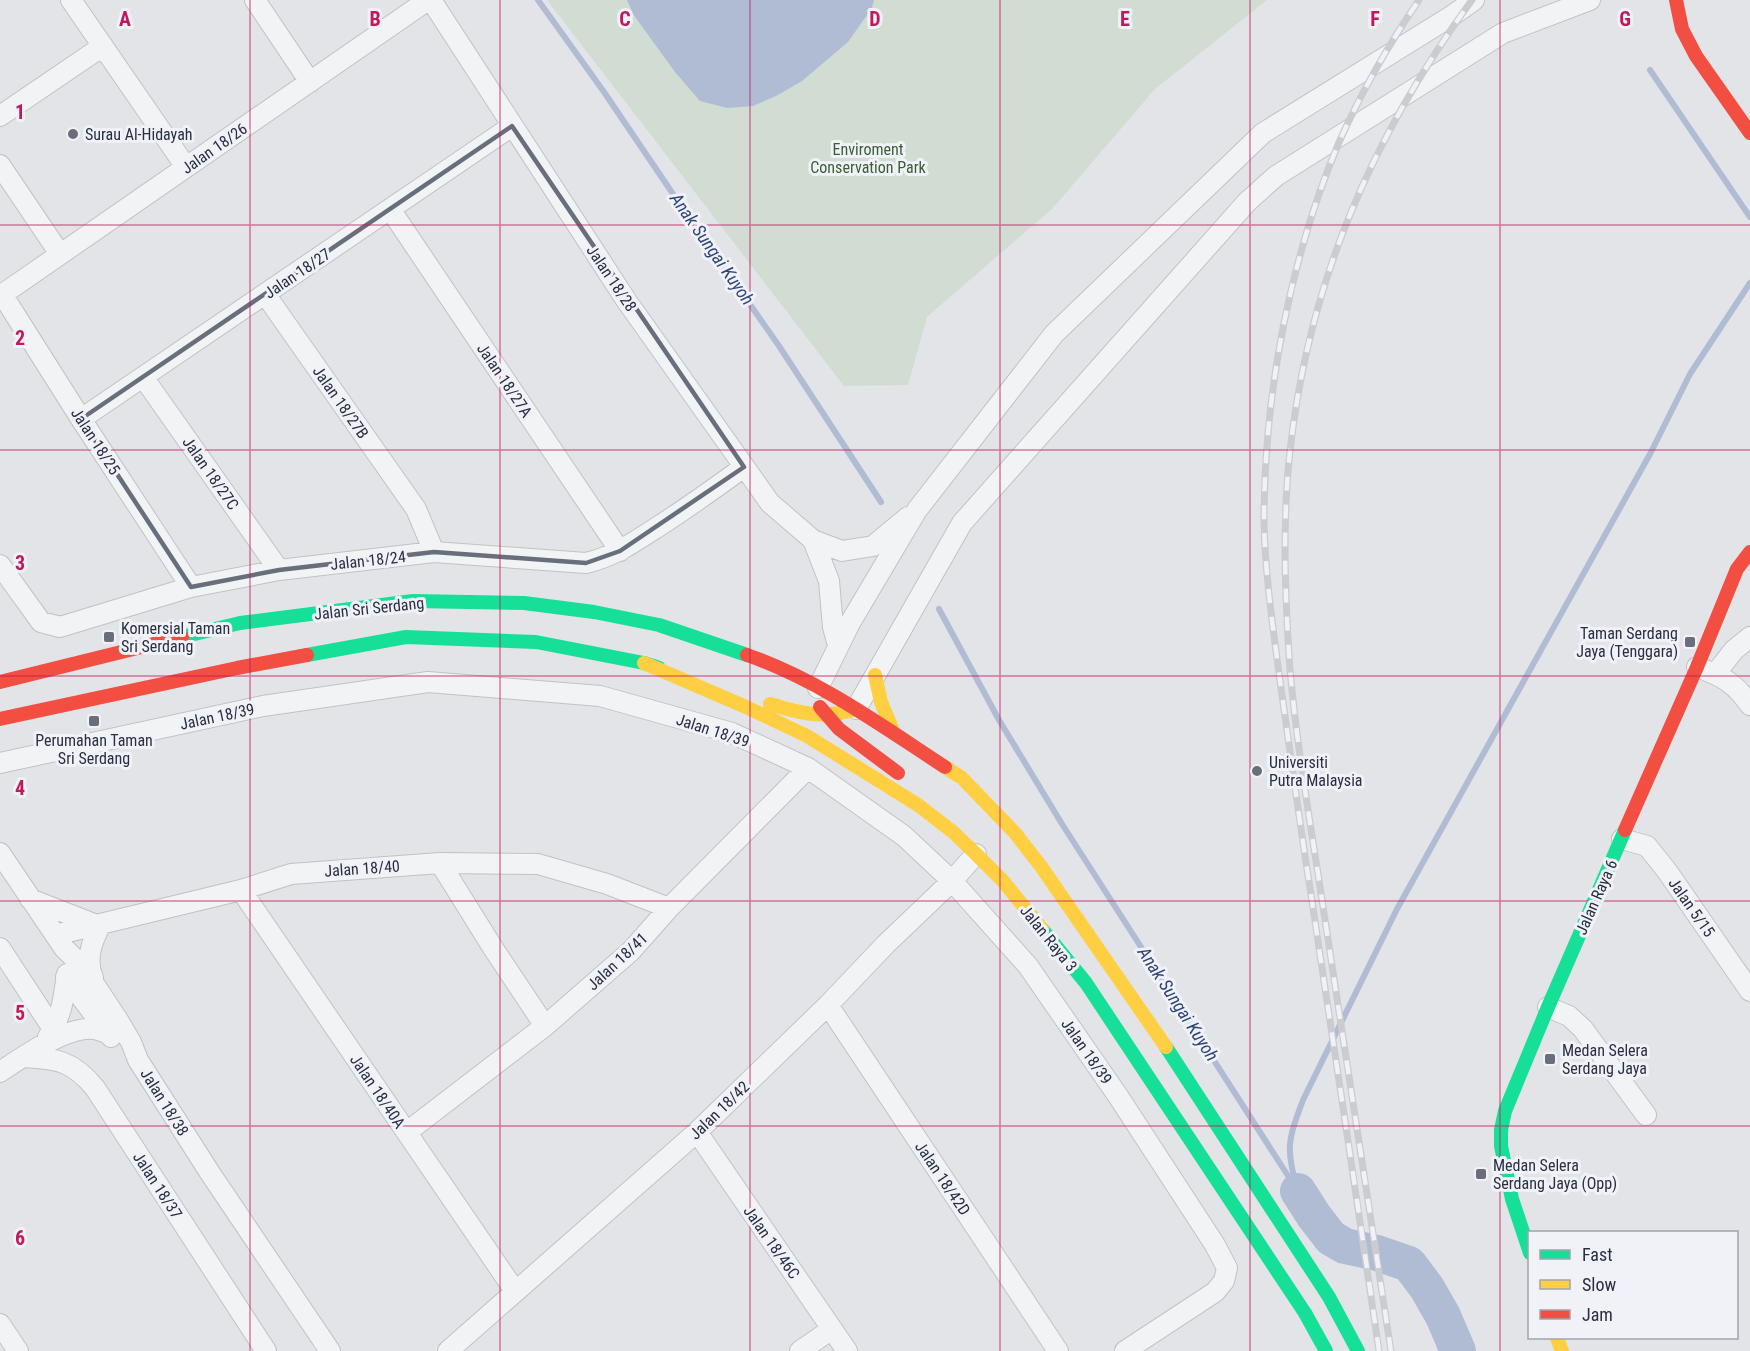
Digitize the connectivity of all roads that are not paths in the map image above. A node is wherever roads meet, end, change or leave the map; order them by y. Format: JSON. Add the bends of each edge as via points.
{"nodes":[{"id":1,"x":71,"y":0,"type":"edge"},
{"id":2,"x":255,"y":0,"type":"edge"},
{"id":3,"x":430,"y":0,"type":"edge"},
{"id":4,"x":1474,"y":0,"type":"edge"},
{"id":5,"x":1590,"y":0,"type":"edge"},
{"id":6,"x":1676,"y":0,"type":"edge"},
{"id":7,"x":103,"y":46,"type":"junction"},
{"id":8,"x":310,"y":82,"type":"junction"},
{"id":9,"x":0,"y":116,"type":"edge"},
{"id":10,"x":512,"y":126,"type":"junction"},
{"id":11,"x":1750,"y":134,"type":"edge"},
{"id":12,"x":0,"y":165,"type":"edge"},
{"id":13,"x":186,"y":167,"type":"junction"},
{"id":14,"x":390,"y":209,"type":"junction"},
{"id":15,"x":60,"y":254,"type":"junction"},
{"id":16,"x":265,"y":294,"type":"junction"},
{"id":17,"x":1,"y":295,"type":"edge"},
{"id":18,"x":143,"y":377,"type":"junction"},
{"id":19,"x":81,"y":419,"type":"junction"},
{"id":20,"x":744,"y":467,"type":"junction"},
{"id":21,"x":917,"y":510,"type":"junction"},
{"id":22,"x":813,"y":540,"type":"junction"},
{"id":23,"x":620,"y":551,"type":"junction"},
{"id":24,"x":434,"y":552,"type":"junction"},
{"id":25,"x":1750,"y":552,"type":"edge"},
{"id":26,"x":0,"y":566,"type":"edge"},
{"id":27,"x":279,"y":570,"type":"junction"},
{"id":28,"x":191,"y":587,"type":"junction"},
{"id":29,"x":1750,"y":637,"type":"edge"},
{"id":30,"x":838,"y":645,"type":"junction"},
{"id":31,"x":644,"y":663,"type":"junction"},
{"id":32,"x":1706,"y":670,"type":"junction"},
{"id":33,"x":875,"y":675,"type":"junction"},
{"id":34,"x":0,"y":682,"type":"edge"},
{"id":35,"x":811,"y":684,"type":"junction"},
{"id":36,"x":1750,"y":705,"type":"edge"},
{"id":37,"x":856,"y":709,"type":"junction"},
{"id":38,"x":828,"y":717,"type":"junction"},
{"id":39,"x":2,"y":720,"type":"edge"},
{"id":40,"x":894,"y":733,"type":"junction"},
{"id":41,"x":0,"y":763,"type":"edge"},
{"id":42,"x":808,"y":768,"type":"junction"},
{"id":43,"x":905,"y":778,"type":"dead end"},
{"id":44,"x":952,"y":814,"type":"dead end"},
{"id":45,"x":1622,"y":839,"type":"junction"},
{"id":46,"x":0,"y":854,"type":"edge"},
{"id":47,"x":976,"y":854,"type":"junction"},
{"id":48,"x":440,"y":863,"type":"junction"},
{"id":49,"x":952,"y":881,"type":"junction"},
{"id":50,"x":1003,"y":881,"type":"junction"},
{"id":51,"x":241,"y":890,"type":"junction"},
{"id":52,"x":30,"y":899,"type":"junction"},
{"id":53,"x":669,"y":908,"type":"junction"},
{"id":54,"x":98,"y":924,"type":"junction"},
{"id":55,"x":55,"y":935,"type":"junction"},
{"id":56,"x":0,"y":948,"type":"edge"},
{"id":57,"x":70,"y":953,"type":"junction"},
{"id":58,"x":66,"y":977,"type":"junction"},
{"id":59,"x":96,"y":986,"type":"junction"},
{"id":60,"x":1750,"y":991,"type":"edge"},
{"id":61,"x":828,"y":1005,"type":"junction"},
{"id":62,"x":1548,"y":1007,"type":"junction"},
{"id":63,"x":545,"y":1026,"type":"junction"},
{"id":64,"x":109,"y":1034,"type":"junction"},
{"id":65,"x":48,"y":1036,"type":"junction"},
{"id":66,"x":23,"y":1057,"type":"junction"},
{"id":67,"x":138,"y":1060,"type":"junction"},
{"id":68,"x":0,"y":1072,"type":"edge"},
{"id":69,"x":1646,"y":1115,"type":"dead end"},
{"id":70,"x":406,"y":1132,"type":"junction"},
{"id":71,"x":697,"y":1132,"type":"junction"},
{"id":72,"x":1528,"y":1247,"type":"edge"},
{"id":73,"x":515,"y":1291,"type":"junction"},
{"id":74,"x":0,"y":1324,"type":"edge"},
{"id":75,"x":832,"y":1329,"type":"junction"},
{"id":76,"x":10,"y":1347,"type":"edge"},
{"id":77,"x":266,"y":1351,"type":"edge"},
{"id":78,"x":330,"y":1351,"type":"edge"},
{"id":79,"x":448,"y":1351,"type":"edge"},
{"id":80,"x":800,"y":1351,"type":"edge"},
{"id":81,"x":847,"y":1351,"type":"edge"},
{"id":82,"x":1058,"y":1351,"type":"edge"},
{"id":83,"x":1125,"y":1351,"type":"edge"},
{"id":84,"x":1326,"y":1351,"type":"edge"},
{"id":85,"x":1358,"y":1351,"type":"edge"}],
"edges":[{"from":1,"to":7,"type":"street"},
{"from":2,"to":8,"type":"street"},
{"from":3,"to":8,"type":"street","name":"Jalan 18/26"},
{"from":3,"to":10,"type":"street","name":"Jalan 18/28"},
{"from":4,"to":21,"type":"street","via":[[1263,133],[1054,334]]},
{"from":5,"to":33,"type":"street","via":[[1503,33],[1276,176],[1247,202],[962,523]]},
{"from":6,"to":11,"type":"street","via":[[1682,29],[1696,56]]},
{"from":7,"to":9,"type":"street"},
{"from":7,"to":13,"type":"street"},
{"from":8,"to":13,"type":"street","name":"Jalan 18/26"},
{"from":10,"to":14,"type":"street","name":"Jalan 18/27"},
{"from":10,"to":20,"type":"street","name":"Jalan 18/28","via":[[626,300]]},
{"from":12,"to":15,"type":"street"},
{"from":13,"to":15,"type":"street","name":"Jalan 18/26"},
{"from":14,"to":16,"type":"street","name":"Jalan 18/27"},
{"from":14,"to":23,"type":"street","name":"Jalan 18/27A"},
{"from":15,"to":17,"type":"street","name":"Jalan 18/26"},
{"from":16,"to":18,"type":"street","name":"Jalan 18/27"},
{"from":16,"to":24,"type":"street","name":"Jalan 18/27B","via":[[416,509]]},
{"from":17,"to":19,"type":"street","name":"Jalan 18/25"},
{"from":18,"to":19,"type":"street","name":"Jalan 18/27"},
{"from":18,"to":27,"type":"street","name":"Jalan 18/27C"},
{"from":19,"to":28,"type":"street","name":"Jalan 18/25"},
{"from":20,"to":22,"type":"street","name":"Jalan 18/28","via":[[770,503]]},
{"from":20,"to":23,"type":"street","name":"Jalan 18/24"},
{"from":21,"to":22,"type":"street","name":"Jalan 18/28","via":[[873,546],[842,551]]},
{"from":21,"to":30,"type":"street"},
{"from":22,"to":30,"type":"street","name":"Jalan 18/28","via":[[829,581]]},
{"from":23,"to":24,"type":"street","name":"Jalan 18/24","via":[[586,563]]},
{"from":24,"to":27,"type":"street","name":"Jalan 18/24"},
{"from":25,"to":32,"type":"street","name":"Jalan Raya 6","via":[[1737,569]]},
{"from":26,"to":28,"type":"street","name":"Jalan 18/24","via":[[41,622],[60,627]]},
{"from":27,"to":28,"type":"street","name":"Jalan 18/24"},
{"from":29,"to":32,"type":"street"},
{"from":30,"to":35,"type":"street"},
{"from":31,"to":38,"type":"street","via":[[798,713]]},
{"from":31,"to":39,"type":"street","name":"Jalan Sri Serdang","via":[[536,642],[406,637],[237,668]]},
{"from":31,"to":47,"type":"street","name":"Jalan Raya 3","via":[[807,736],[918,805]]},
{"from":32,"to":36,"type":"street","via":[[1729,680]]},
{"from":32,"to":45,"type":"street","name":"Jalan Raya 6"},
{"from":33,"to":37,"type":"street"},
{"from":33,"to":40,"type":"street","via":[[880,702]]},
{"from":34,"to":35,"type":"street","name":"Jalan Sri Serdang","via":[[240,623],[413,601],[524,603],[659,625],[755,658]]},
{"from":35,"to":37,"type":"street","name":"Jalan Raya 3"},
{"from":35,"to":38,"type":"street"},
{"from":37,"to":38,"type":"street"},
{"from":37,"to":40,"type":"street","name":"Jalan Raya 3"},
{"from":38,"to":43,"type":"street","via":[[852,740]]},
{"from":40,"to":85,"type":"street","name":"Jalan Raya 3","via":[[962,778],[1040,865],[1188,1078],[1329,1296]]},
{"from":41,"to":42,"type":"street","name":"Jalan 18/39","via":[[263,706],[428,682],[600,696],[732,733]]},
{"from":42,"to":49,"type":"street","name":"Jalan 18/39","via":[[904,836]]},
{"from":42,"to":53,"type":"street","name":"Jalan 18/41"},
{"from":44,"to":50,"type":"street","via":[[988,855]]},
{"from":45,"to":60,"type":"street","name":"Jalan 5/15","via":[[1647,846]]},
{"from":45,"to":62,"type":"street","name":"Jalan Raya 6"},
{"from":46,"to":52,"type":"street","name":"Jalan 18/38"},
{"from":47,"to":49,"type":"street","name":"Jalan 18/42"},
{"from":47,"to":50,"type":"street","name":"Jalan Raya 3"},
{"from":48,"to":51,"type":"street","name":"Jalan 18/40","via":[[291,874]]},
{"from":48,"to":53,"type":"street","name":"Jalan 18/40","via":[[538,864]]},
{"from":48,"to":63,"type":"street"},
{"from":49,"to":61,"type":"street","name":"Jalan 18/42"},
{"from":49,"to":83,"type":"street","name":"Jalan 18/39","via":[[1028,966],[1163,1165],[1227,1268],[1224,1281],[1215,1292]]},
{"from":50,"to":84,"type":"street","name":"Jalan Raya 3","via":[[1086,983],[1305,1313]]},
{"from":51,"to":54,"type":"street","name":"Jalan 18/40"},
{"from":51,"to":70,"type":"street","name":"Jalan 18/40A"},
{"from":52,"to":54,"type":"street"},
{"from":52,"to":55,"type":"street","name":"Jalan 18/38"},
{"from":53,"to":63,"type":"street","name":"Jalan 18/41","via":[[631,951]]},
{"from":54,"to":55,"type":"street","name":"Jalan 18/40"},
{"from":54,"to":59,"type":"street","via":[[89,959]]},
{"from":55,"to":57,"type":"street","name":"Jalan 18/38"},
{"from":56,"to":65,"type":"street"},
{"from":57,"to":58,"type":"street"},
{"from":57,"to":59,"type":"street","name":"Jalan 18/38"},
{"from":58,"to":64,"type":"street"},
{"from":58,"to":65,"type":"street","via":[[61,1012]]},
{"from":59,"to":67,"type":"street","name":"Jalan 18/38"},
{"from":61,"to":71,"type":"street","name":"Jalan 18/42"},
{"from":61,"to":82,"type":"street","name":"Jalan 18/42D"},
{"from":62,"to":69,"type":"street","via":[[1569,1016],[1583,1029]]},
{"from":62,"to":72,"type":"street","name":"Jalan Raya 6","via":[[1505,1111],[1501,1130],[1512,1198]]},
{"from":63,"to":70,"type":"street","name":"Jalan 18/41"},
{"from":64,"to":65,"type":"street","via":[[95,1029]]},
{"from":64,"to":67,"type":"street"},
{"from":65,"to":66,"type":"street"},
{"from":66,"to":68,"type":"street"},
{"from":66,"to":77,"type":"street","name":"Jalan 18/37","via":[[65,1063],[95,1088]]},
{"from":67,"to":78,"type":"street","name":"Jalan 18/38"},
{"from":70,"to":73,"type":"street","name":"Jalan 18/40A"},
{"from":71,"to":73,"type":"street","name":"Jalan 18/42"},
{"from":71,"to":75,"type":"street","name":"Jalan 18/46C"},
{"from":73,"to":79,"type":"street","name":"Jalan 18/42"},
{"from":74,"to":76,"type":"street"},
{"from":75,"to":80,"type":"street"},
{"from":75,"to":81,"type":"street","name":"Jalan 18/46C"}]}
